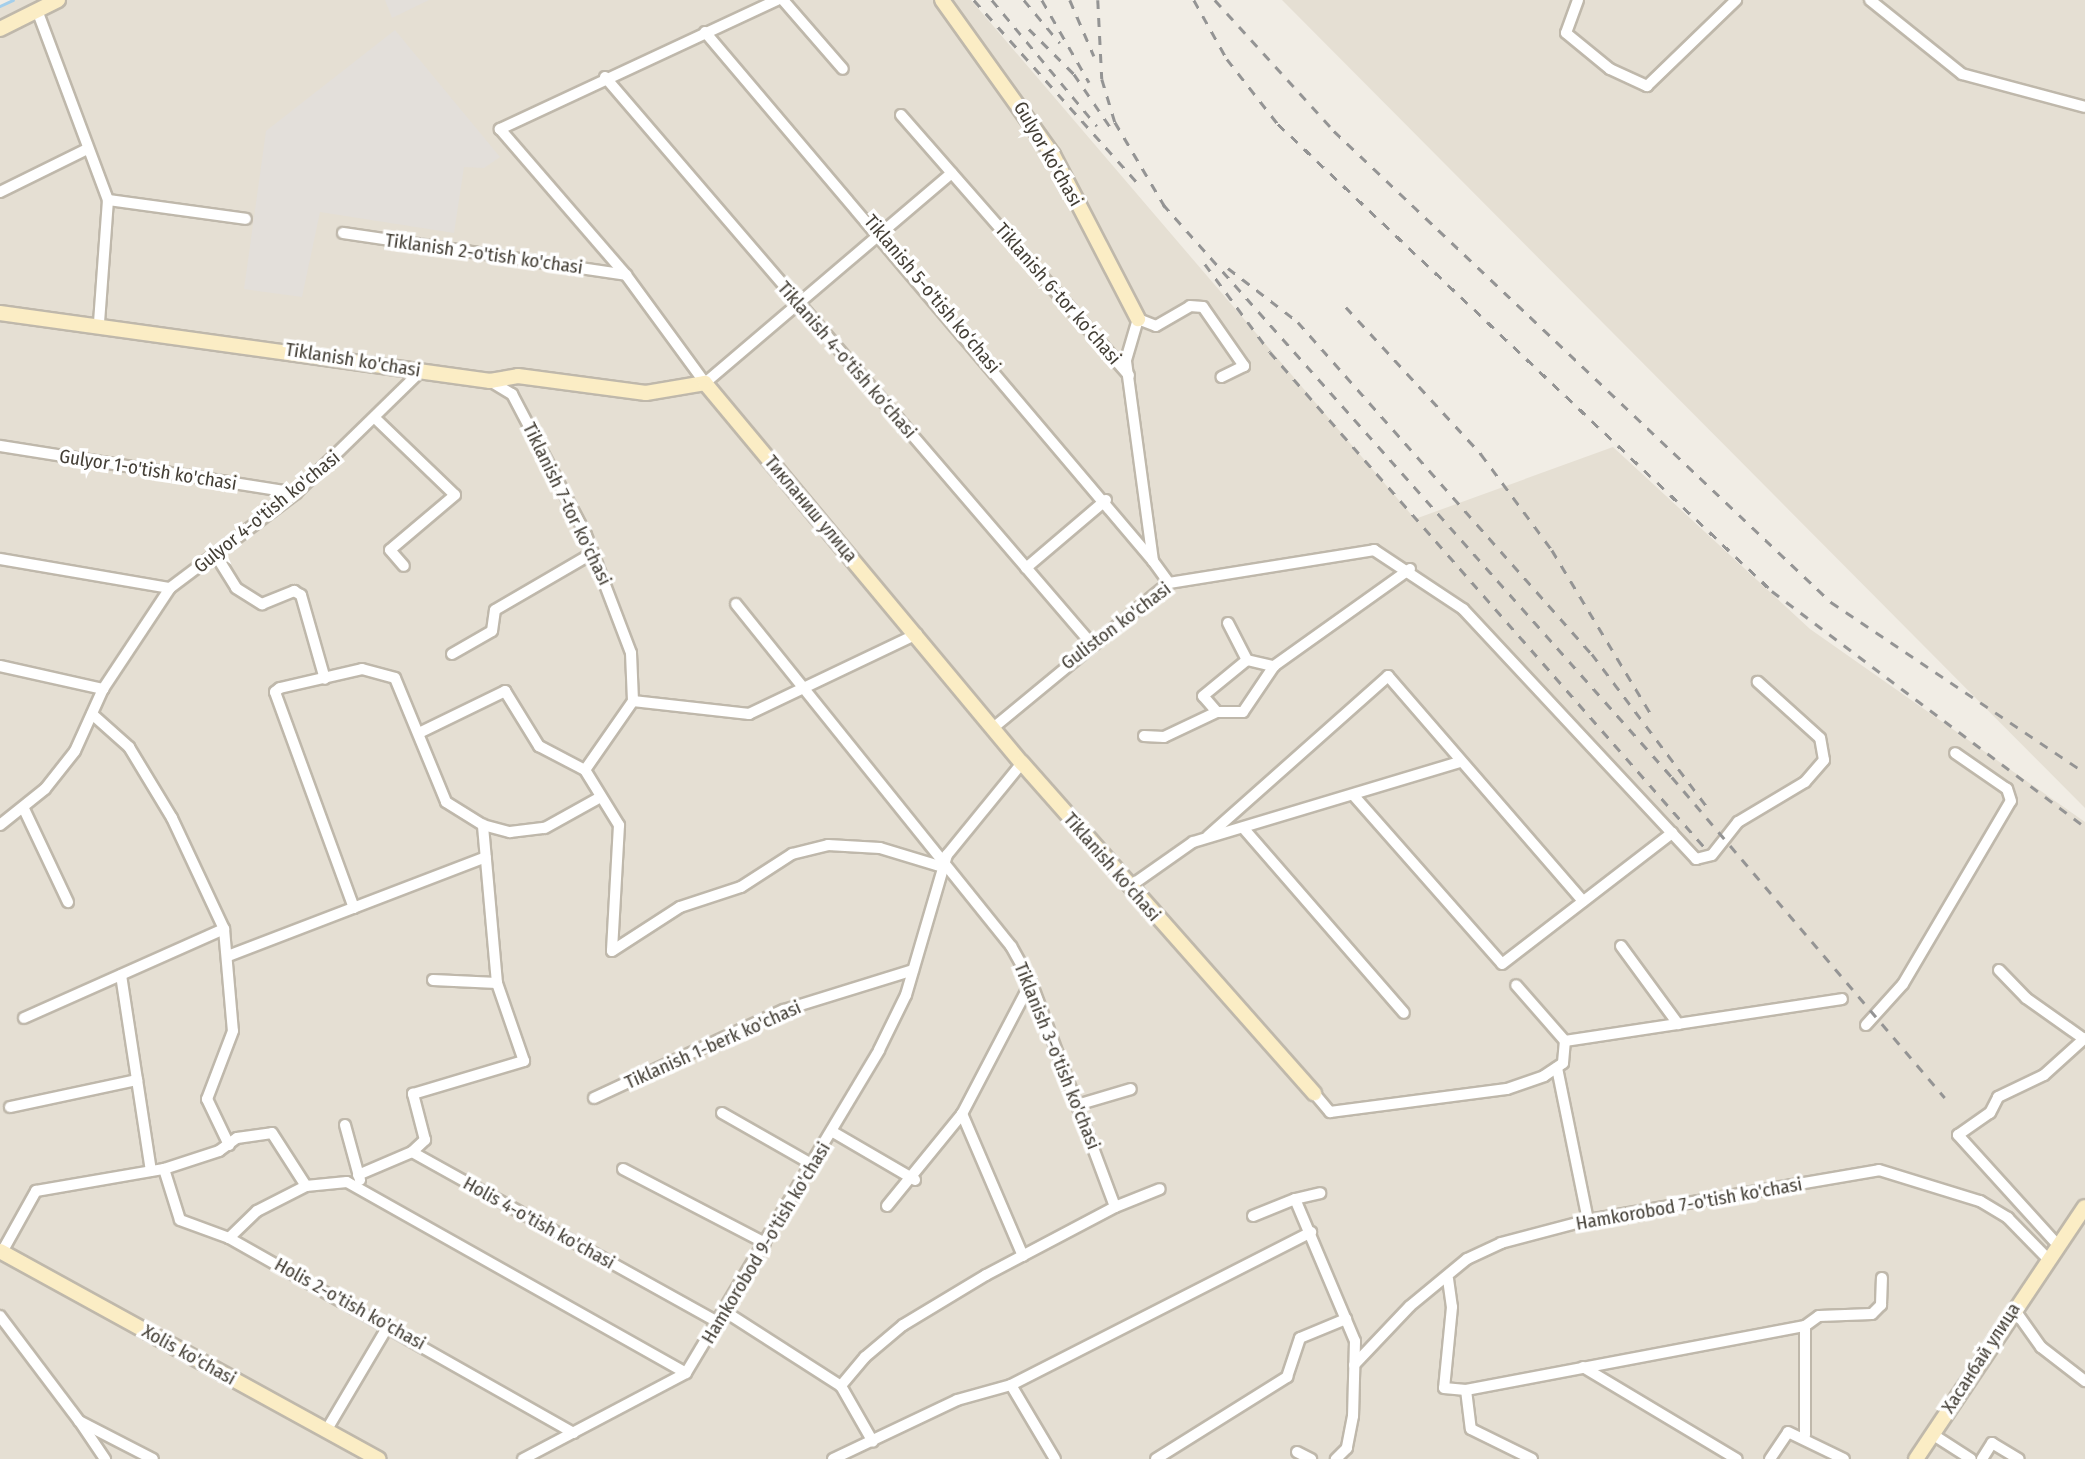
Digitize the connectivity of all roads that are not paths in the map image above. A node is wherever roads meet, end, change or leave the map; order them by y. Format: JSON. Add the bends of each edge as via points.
{"nodes":[{"id":1,"x":58,"y":0,"type":"edge"},
{"id":2,"x":777,"y":0,"type":"edge"},
{"id":3,"x":783,"y":0,"type":"edge"},
{"id":4,"x":942,"y":0,"type":"edge"},
{"id":5,"x":1578,"y":0,"type":"edge"},
{"id":6,"x":1736,"y":0,"type":"edge"},
{"id":7,"x":1870,"y":0,"type":"edge"},
{"id":8,"x":37,"y":10,"type":"junction"},
{"id":9,"x":0,"y":29,"type":"edge"},
{"id":10,"x":705,"y":32,"type":"junction"},
{"id":11,"x":843,"y":69,"type":"dead end"},
{"id":12,"x":605,"y":77,"type":"junction"},
{"id":13,"x":2085,"y":107,"type":"edge"},
{"id":14,"x":901,"y":115,"type":"dead end"},
{"id":15,"x":85,"y":150,"type":"junction"},
{"id":16,"x":952,"y":173,"type":"junction"},
{"id":17,"x":0,"y":192,"type":"edge"},
{"id":18,"x":108,"y":200,"type":"junction"},
{"id":19,"x":246,"y":219,"type":"dead end"},
{"id":20,"x":343,"y":233,"type":"dead end"},
{"id":21,"x":881,"y":233,"type":"junction"},
{"id":22,"x":626,"y":275,"type":"junction"},
{"id":23,"x":799,"y":303,"type":"junction"},
{"id":24,"x":0,"y":313,"type":"edge"},
{"id":25,"x":1138,"y":319,"type":"junction"},
{"id":26,"x":99,"y":322,"type":"junction"},
{"id":27,"x":421,"y":371,"type":"junction"},
{"id":28,"x":1221,"y":377,"type":"dead end"},
{"id":29,"x":1132,"y":378,"type":"junction"},
{"id":30,"x":490,"y":381,"type":"junction"},
{"id":31,"x":705,"y":383,"type":"junction"},
{"id":32,"x":377,"y":420,"type":"junction"},
{"id":33,"x":0,"y":446,"type":"edge"},
{"id":34,"x":296,"y":494,"type":"junction"},
{"id":35,"x":1106,"y":500,"type":"junction"},
{"id":36,"x":593,"y":553,"type":"junction"},
{"id":37,"x":218,"y":557,"type":"junction"},
{"id":38,"x":0,"y":559,"type":"edge"},
{"id":39,"x":1153,"y":561,"type":"junction"},
{"id":40,"x":404,"y":566,"type":"dead end"},
{"id":41,"x":1026,"y":568,"type":"junction"},
{"id":42,"x":1415,"y":573,"type":"junction"},
{"id":43,"x":1170,"y":583,"type":"junction"},
{"id":44,"x":170,"y":588,"type":"junction"},
{"id":45,"x":736,"y":604,"type":"dead end"},
{"id":46,"x":1228,"y":623,"type":"dead end"},
{"id":47,"x":917,"y":634,"type":"junction"},
{"id":48,"x":1090,"y":642,"type":"junction"},
{"id":49,"x":452,"y":654,"type":"dead end"},
{"id":50,"x":1247,"y":660,"type":"junction"},
{"id":51,"x":0,"y":666,"type":"edge"},
{"id":52,"x":1274,"y":666,"type":"junction"},
{"id":53,"x":325,"y":679,"type":"junction"},
{"id":54,"x":1758,"y":682,"type":"dead end"},
{"id":55,"x":103,"y":689,"type":"junction"},
{"id":56,"x":804,"y":690,"type":"junction"},
{"id":57,"x":633,"y":701,"type":"junction"},
{"id":58,"x":1217,"y":712,"type":"junction"},
{"id":59,"x":92,"y":713,"type":"junction"},
{"id":60,"x":993,"y":728,"type":"junction"},
{"id":61,"x":419,"y":733,"type":"junction"},
{"id":62,"x":1144,"y":736,"type":"dead end"},
{"id":63,"x":1955,"y":753,"type":"dead end"},
{"id":64,"x":1022,"y":762,"type":"junction"},
{"id":65,"x":1460,"y":762,"type":"junction"},
{"id":66,"x":586,"y":770,"type":"junction"},
{"id":67,"x":1355,"y":797,"type":"junction"},
{"id":68,"x":599,"y":798,"type":"junction"},
{"id":69,"x":24,"y":809,"type":"junction"},
{"id":70,"x":0,"y":825,"type":"edge"},
{"id":71,"x":483,"y":825,"type":"junction"},
{"id":72,"x":1245,"y":830,"type":"junction"},
{"id":73,"x":1672,"y":833,"type":"junction"},
{"id":74,"x":1208,"y":836,"type":"junction"},
{"id":75,"x":486,"y":857,"type":"junction"},
{"id":76,"x":947,"y":868,"type":"junction"},
{"id":77,"x":1129,"y":887,"type":"junction"},
{"id":78,"x":1583,"y":901,"type":"junction"},
{"id":79,"x":68,"y":902,"type":"dead end"},
{"id":80,"x":355,"y":908,"type":"junction"},
{"id":81,"x":224,"y":929,"type":"junction"},
{"id":82,"x":1621,"y":946,"type":"dead end"},
{"id":83,"x":228,"y":956,"type":"junction"},
{"id":84,"x":913,"y":970,"type":"junction"},
{"id":85,"x":1999,"y":970,"type":"dead end"},
{"id":86,"x":121,"y":975,"type":"junction"},
{"id":87,"x":433,"y":979,"type":"dead end"},
{"id":88,"x":1031,"y":982,"type":"junction"},
{"id":89,"x":497,"y":983,"type":"junction"},
{"id":90,"x":1516,"y":985,"type":"dead end"},
{"id":91,"x":1842,"y":999,"type":"dead end"},
{"id":92,"x":1404,"y":1013,"type":"dead end"},
{"id":93,"x":24,"y":1018,"type":"dead end"},
{"id":94,"x":1678,"y":1024,"type":"junction"},
{"id":95,"x":1866,"y":1025,"type":"dead end"},
{"id":96,"x":2084,"y":1039,"type":"edge"},
{"id":97,"x":1565,"y":1041,"type":"junction"},
{"id":98,"x":1557,"y":1068,"type":"junction"},
{"id":99,"x":137,"y":1080,"type":"junction"},
{"id":100,"x":1131,"y":1089,"type":"dead end"},
{"id":101,"x":1314,"y":1093,"type":"joint"},
{"id":102,"x":594,"y":1098,"type":"dead end"},
{"id":103,"x":1077,"y":1105,"type":"junction"},
{"id":104,"x":10,"y":1107,"type":"dead end"},
{"id":105,"x":722,"y":1113,"type":"dead end"},
{"id":106,"x":962,"y":1114,"type":"junction"},
{"id":107,"x":345,"y":1125,"type":"dead end"},
{"id":108,"x":833,"y":1132,"type":"junction"},
{"id":109,"x":229,"y":1145,"type":"junction"},
{"id":110,"x":412,"y":1152,"type":"junction"},
{"id":111,"x":813,"y":1165,"type":"junction"},
{"id":112,"x":164,"y":1169,"type":"junction"},
{"id":113,"x":623,"y":1169,"type":"dead end"},
{"id":114,"x":151,"y":1171,"type":"junction"},
{"id":115,"x":358,"y":1175,"type":"junction"},
{"id":116,"x":915,"y":1180,"type":"junction"},
{"id":117,"x":306,"y":1186,"type":"junction"},
{"id":118,"x":363,"y":1187,"type":"junction"},
{"id":119,"x":1160,"y":1189,"type":"dead end"},
{"id":120,"x":1320,"y":1192,"type":"dead end"},
{"id":121,"x":1295,"y":1199,"type":"junction"},
{"id":122,"x":887,"y":1206,"type":"dead end"},
{"id":123,"x":2085,"y":1207,"type":"edge"},
{"id":124,"x":1115,"y":1208,"type":"junction"},
{"id":125,"x":1253,"y":1216,"type":"dead end"},
{"id":126,"x":1588,"y":1220,"type":"junction"},
{"id":127,"x":1311,"y":1232,"type":"junction"},
{"id":128,"x":229,"y":1237,"type":"junction"},
{"id":129,"x":765,"y":1243,"type":"junction"},
{"id":130,"x":2056,"y":1243,"type":"junction"},
{"id":131,"x":1,"y":1251,"type":"edge"},
{"id":132,"x":1023,"y":1256,"type":"junction"},
{"id":133,"x":2046,"y":1257,"type":"junction"},
{"id":134,"x":1882,"y":1278,"type":"dead end"},
{"id":135,"x":1448,"y":1279,"type":"junction"},
{"id":136,"x":2013,"y":1308,"type":"junction"},
{"id":137,"x":724,"y":1311,"type":"junction"},
{"id":138,"x":0,"y":1316,"type":"edge"},
{"id":139,"x":1346,"y":1319,"type":"junction"},
{"id":140,"x":718,"y":1322,"type":"junction"},
{"id":141,"x":387,"y":1326,"type":"junction"},
{"id":142,"x":1805,"y":1326,"type":"junction"},
{"id":143,"x":1354,"y":1365,"type":"junction"},
{"id":144,"x":1583,"y":1367,"type":"junction"},
{"id":145,"x":686,"y":1373,"type":"junction"},
{"id":146,"x":2085,"y":1381,"type":"edge"},
{"id":147,"x":841,"y":1385,"type":"junction"},
{"id":148,"x":1011,"y":1385,"type":"junction"},
{"id":149,"x":1466,"y":1390,"type":"junction"},
{"id":150,"x":79,"y":1421,"type":"junction"},
{"id":151,"x":326,"y":1431,"type":"junction"},
{"id":152,"x":573,"y":1433,"type":"junction"},
{"id":153,"x":1932,"y":1434,"type":"junction"},
{"id":154,"x":1805,"y":1435,"type":"junction"},
{"id":155,"x":873,"y":1441,"type":"junction"},
{"id":156,"x":1297,"y":1452,"type":"dead end"},
{"id":157,"x":105,"y":1459,"type":"edge"},
{"id":158,"x":153,"y":1459,"type":"edge"},
{"id":159,"x":379,"y":1459,"type":"edge"},
{"id":160,"x":523,"y":1459,"type":"edge"},
{"id":161,"x":833,"y":1459,"type":"edge"},
{"id":162,"x":1055,"y":1459,"type":"edge"},
{"id":163,"x":1156,"y":1459,"type":"edge"},
{"id":164,"x":1311,"y":1459,"type":"edge"},
{"id":165,"x":1336,"y":1459,"type":"edge"},
{"id":166,"x":1532,"y":1459,"type":"edge"},
{"id":167,"x":1737,"y":1459,"type":"edge"},
{"id":168,"x":1770,"y":1459,"type":"edge"},
{"id":169,"x":1844,"y":1459,"type":"edge"},
{"id":170,"x":1916,"y":1459,"type":"edge"},
{"id":171,"x":1971,"y":1459,"type":"edge"},
{"id":172,"x":1982,"y":1459,"type":"edge"},
{"id":173,"x":2019,"y":1459,"type":"edge"}],
"edges":[{"from":1,"to":8,"type":"street"},
{"from":2,"to":10,"type":"street"},
{"from":3,"to":11,"type":"street"},
{"from":4,"to":25,"type":"street","name":"Gulyor ko'chasi","via":[[1053,155]]},
{"from":5,"to":6,"type":"street","via":[[1566,33],[1610,69],[1637,84],[1655,82]]},
{"from":7,"to":13,"type":"street","via":[[1962,74]]},
{"from":8,"to":9,"type":"street"},
{"from":8,"to":15,"type":"street"},
{"from":10,"to":12,"type":"street"},
{"from":10,"to":21,"type":"street","name":"Tiklanish 5-o'tish ko‘chasi"},
{"from":12,"to":22,"type":"street","name":"Tiklanish 2-o'tish ko'chasi","via":[[500,129]]},
{"from":12,"to":23,"type":"street","name":"Tiklanish 4-o'tish ko‘chasi"},
{"from":14,"to":16,"type":"street","name":"Tiklanish 6-tor ko‘chasi"},
{"from":15,"to":17,"type":"street"},
{"from":15,"to":18,"type":"street"},
{"from":16,"to":21,"type":"street"},
{"from":16,"to":29,"type":"street","name":"Tiklanish 6-tor ko‘chasi"},
{"from":18,"to":19,"type":"street"},
{"from":18,"to":26,"type":"street"},
{"from":20,"to":22,"type":"street","name":"Tiklanish 2-o'tish ko'chasi"},
{"from":21,"to":23,"type":"street"},
{"from":21,"to":35,"type":"street","name":"Tiklanish 5-o'tish ko‘chasi"},
{"from":22,"to":31,"type":"street","name":"Tiklanish 2-o'tish ko'chasi"},
{"from":23,"to":31,"type":"street"},
{"from":23,"to":41,"type":"street","name":"Tiklanish 4-o'tish ko‘chasi"},
{"from":24,"to":26,"type":"street","name":"Tiklanish ko'chasi"},
{"from":25,"to":28,"type":"street","via":[[1156,326],[1190,306],[1203,307],[1244,366]]},
{"from":25,"to":29,"type":"street","via":[[1126,355]]},
{"from":26,"to":27,"type":"street","name":"Tiklanish ko'chasi"},
{"from":27,"to":30,"type":"street","name":"Tiklanish ko'chasi"},
{"from":27,"to":32,"type":"street","name":"Gulyor 4-o'tish ko'chasi"},
{"from":29,"to":39,"type":"street","name":"Tiklanish 6-tor ko‘chasi"},
{"from":30,"to":31,"type":"street","name":"Tiklanish ko'chasi","via":[[518,376],[646,393]]},
{"from":30,"to":36,"type":"street","name":"Tiklanish 7-tor ko'chasi","via":[[512,394]]},
{"from":31,"to":47,"type":"street","name":"Тикланиш улица"},
{"from":32,"to":34,"type":"street","name":"Gulyor 4-o'tish ko'chasi"},
{"from":32,"to":40,"type":"street","via":[[455,495],[390,550]]},
{"from":33,"to":34,"type":"street","name":"Gulyor 1-o'tish ko'chasi"},
{"from":34,"to":37,"type":"street","name":"Gulyor 4-o'tish ko'chasi"},
{"from":35,"to":39,"type":"street","name":"Tiklanish 5-o'tish ko‘chasi"},
{"from":35,"to":41,"type":"street"},
{"from":36,"to":49,"type":"street","via":[[495,610],[492,631]]},
{"from":36,"to":57,"type":"street","name":"Tiklanish 7-tor ko'chasi","via":[[631,653]]},
{"from":37,"to":44,"type":"street","name":"Gulyor 4-o'tish ko'chasi"},
{"from":37,"to":53,"type":"street","via":[[236,588],[262,604],[295,591],[301,595]]},
{"from":38,"to":44,"type":"street"},
{"from":39,"to":43,"type":"street"},
{"from":41,"to":48,"type":"street","name":"Tiklanish 4-o'tish ko‘chasi"},
{"from":42,"to":43,"type":"street","name":"Guliston ko'chasi","via":[[1374,550]]},
{"from":42,"to":52,"type":"street"},
{"from":42,"to":73,"type":"street","name":"Guliston ko'chasi","via":[[1463,609]]},
{"from":43,"to":48,"type":"street","name":"Guliston ko'chasi"},
{"from":44,"to":55,"type":"street","name":"Gulyor 4-o'tish ko'chasi"},
{"from":45,"to":56,"type":"street","name":"Tiklanish 3-o'tish ko'chasi"},
{"from":46,"to":50,"type":"street"},
{"from":47,"to":56,"type":"street"},
{"from":47,"to":60,"type":"street","name":"Tiklanish ko'chasi"},
{"from":48,"to":60,"type":"street","name":"Guliston ko'chasi"},
{"from":50,"to":52,"type":"street"},
{"from":50,"to":58,"type":"street","via":[[1203,696]]},
{"from":51,"to":55,"type":"street"},
{"from":52,"to":58,"type":"street","via":[[1243,712]]},
{"from":53,"to":61,"type":"street","via":[[362,669],[395,678]]},
{"from":53,"to":80,"type":"street","via":[[275,692]]},
{"from":54,"to":73,"type":"street","name":"Guliston ko'chasi","via":[[1820,738],[1824,760],[1805,782],[1738,822],[1712,855],[1696,859]]},
{"from":55,"to":59,"type":"street","name":"Gulyor 4-o'tish ko'chasi"},
{"from":56,"to":57,"type":"street","via":[[748,713]]},
{"from":56,"to":76,"type":"street","name":"Tiklanish 3-o'tish ko'chasi"},
{"from":57,"to":66,"type":"street"},
{"from":58,"to":62,"type":"street","via":[[1164,737]]},
{"from":59,"to":69,"type":"street","name":"Gulyor 4-o'tish ko'chasi","via":[[75,751]]},
{"from":59,"to":81,"type":"street","via":[[129,747],[172,818]]},
{"from":60,"to":64,"type":"street","name":"Tiklanish ko'chasi"},
{"from":61,"to":66,"type":"street","via":[[505,691],[539,746]]},
{"from":61,"to":71,"type":"street","via":[[446,802]]},
{"from":63,"to":95,"type":"street","via":[[2007,789],[2011,802],[1903,984]]},
{"from":64,"to":76,"type":"street","name":"Hamkorobod 9-o'tish ko'chasi","via":[[947,855]]},
{"from":64,"to":77,"type":"street","name":"Tiklanish ko'chasi"},
{"from":65,"to":67,"type":"street"},
{"from":65,"to":74,"type":"street","via":[[1388,676]]},
{"from":65,"to":78,"type":"street"},
{"from":66,"to":68,"type":"street"},
{"from":67,"to":72,"type":"street"},
{"from":67,"to":78,"type":"street","via":[[1492,960],[1512,960]]},
{"from":68,"to":71,"type":"street","via":[[545,828],[510,832]]},
{"from":68,"to":76,"type":"street","via":[[619,825],[612,951],[680,907],[741,887],[804,851],[880,848]]},
{"from":69,"to":70,"type":"street","name":"Gulyor 4-o'tish ko'chasi"},
{"from":69,"to":79,"type":"street"},
{"from":71,"to":75,"type":"street"},
{"from":72,"to":74,"type":"street"},
{"from":72,"to":92,"type":"street"},
{"from":73,"to":78,"type":"street"},
{"from":74,"to":77,"type":"street"},
{"from":75,"to":80,"type":"street"},
{"from":75,"to":89,"type":"street"},
{"from":76,"to":84,"type":"street","name":"Hamkorobod 9-o'tish ko'chasi"},
{"from":76,"to":88,"type":"street","name":"Tiklanish 3-o'tish ko'chasi","via":[[1011,946]]},
{"from":77,"to":101,"type":"street","name":"Tiklanish ko'chasi"},
{"from":80,"to":83,"type":"street"},
{"from":81,"to":83,"type":"street"},
{"from":81,"to":86,"type":"street"},
{"from":82,"to":94,"type":"street"},
{"from":83,"to":109,"type":"street","via":[[233,1031],[207,1099]]},
{"from":84,"to":102,"type":"street","name":"Tiklanish 1-berk ko'chasi","via":[[784,1010]]},
{"from":84,"to":108,"type":"street","name":"Hamkorobod 9-o'tish ko'chasi","via":[[878,1050],[836,1112]]},
{"from":85,"to":96,"type":"street","via":[[2026,999]]},
{"from":86,"to":93,"type":"street"},
{"from":86,"to":99,"type":"street"},
{"from":87,"to":89,"type":"street"},
{"from":88,"to":103,"type":"street","name":"Tiklanish 3-o'tish ko'chasi"},
{"from":88,"to":106,"type":"street"},
{"from":89,"to":110,"type":"street","via":[[524,1061],[413,1094],[425,1140]]},
{"from":90,"to":97,"type":"street"},
{"from":91,"to":94,"type":"street"},
{"from":94,"to":97,"type":"street"},
{"from":96,"to":130,"type":"street","via":[[2044,1075],[1998,1097],[1990,1113],[1958,1135]]},
{"from":97,"to":98,"type":"street"},
{"from":98,"to":101,"type":"street","via":[[1507,1089],[1384,1107],[1330,1112]]},
{"from":98,"to":126,"type":"street"},
{"from":99,"to":104,"type":"street"},
{"from":99,"to":114,"type":"street"},
{"from":100,"to":103,"type":"street"},
{"from":103,"to":124,"type":"street","name":"Tiklanish 3-o'tish ko'chasi"},
{"from":105,"to":111,"type":"street"},
{"from":106,"to":116,"type":"street"},
{"from":106,"to":132,"type":"street"},
{"from":107,"to":115,"type":"street"},
{"from":108,"to":111,"type":"street","name":"Hamkorobod 9-o'tish ko'chasi"},
{"from":108,"to":116,"type":"street"},
{"from":109,"to":112,"type":"street"},
{"from":109,"to":117,"type":"street","via":[[237,1138],[272,1133]]},
{"from":110,"to":115,"type":"street"},
{"from":110,"to":140,"type":"street","name":"Holis 4-o'tish ko'chasi"},
{"from":111,"to":129,"type":"street","name":"Hamkorobod 9-o'tish ko'chasi"},
{"from":112,"to":114,"type":"street"},
{"from":112,"to":128,"type":"street","name":"Holis 2-o'tish ko'chasi","via":[[180,1220]]},
{"from":113,"to":129,"type":"street"},
{"from":114,"to":131,"type":"street","via":[[36,1191]]},
{"from":115,"to":118,"type":"street"},
{"from":116,"to":122,"type":"street"},
{"from":117,"to":118,"type":"street","via":[[346,1182]]},
{"from":117,"to":128,"type":"street","via":[[257,1211]]},
{"from":118,"to":145,"type":"street"},
{"from":119,"to":124,"type":"street"},
{"from":120,"to":121,"type":"street"},
{"from":121,"to":125,"type":"street"},
{"from":121,"to":127,"type":"street"},
{"from":123,"to":130,"type":"street","name":"Хасанбай улица"},
{"from":124,"to":132,"type":"street"},
{"from":126,"to":133,"type":"street","name":"Hamkorobod 7-o'tish ko'chasi","via":[[1879,1170],[1980,1201],[2008,1218]]},
{"from":126,"to":135,"type":"street","name":"Hamkorobod 7-o'tish ko'chasi","via":[[1501,1243],[1467,1259]]},
{"from":127,"to":139,"type":"street"},
{"from":127,"to":148,"type":"street"},
{"from":128,"to":141,"type":"street","name":"Holis 2-o'tish ko'chasi"},
{"from":129,"to":137,"type":"street","name":"Hamkorobod 9-o'tish ko'chasi"},
{"from":130,"to":133,"type":"street","name":"Хасанбай улица"},
{"from":131,"to":151,"type":"street","name":"Xolis ko'chasi"},
{"from":132,"to":147,"type":"street","via":[[903,1325]]},
{"from":133,"to":136,"type":"street","name":"Хасанбай улица"},
{"from":134,"to":142,"type":"street","via":[[1881,1305],[1872,1314],[1819,1316]]},
{"from":135,"to":143,"type":"street","name":"Hamkorobod 7-o'tish ko'chasi","via":[[1410,1306]]},
{"from":135,"to":149,"type":"street","via":[[1452,1307],[1442,1381],[1444,1388]]},
{"from":136,"to":146,"type":"street","via":[[2041,1347]]},
{"from":136,"to":153,"type":"street","name":"Хасанбай улица"},
{"from":137,"to":140,"type":"street","name":"Hamkorobod 9-o'tish ko'chasi"},
{"from":137,"to":147,"type":"street"},
{"from":138,"to":150,"type":"street"},
{"from":139,"to":143,"type":"street"},
{"from":139,"to":163,"type":"street","via":[[1300,1338],[1287,1377]]},
{"from":140,"to":145,"type":"street","name":"Hamkorobod 9-o'tish ko'chasi"},
{"from":141,"to":151,"type":"street"},
{"from":141,"to":152,"type":"street","name":"Holis 2-o'tish ko'chasi"},
{"from":142,"to":144,"type":"street"},
{"from":142,"to":154,"type":"street"},
{"from":143,"to":165,"type":"street","via":[[1347,1448]]},
{"from":144,"to":149,"type":"street"},
{"from":144,"to":167,"type":"street"},
{"from":145,"to":152,"type":"street","name":"Hamkorobod 9-o'tish ko'chasi"},
{"from":147,"to":155,"type":"street"},
{"from":148,"to":155,"type":"street","via":[[957,1400]]},
{"from":148,"to":162,"type":"street"},
{"from":149,"to":166,"type":"street","via":[[1471,1429]]},
{"from":150,"to":157,"type":"street"},
{"from":150,"to":158,"type":"street"},
{"from":151,"to":159,"type":"street","name":"Xolis ko'chasi"},
{"from":152,"to":160,"type":"street","name":"Hamkorobod 9-o'tish ko'chasi"},
{"from":153,"to":170,"type":"street","name":"Хасанбай улица"},
{"from":153,"to":171,"type":"street"},
{"from":154,"to":168,"type":"street","via":[[1784,1434]]},
{"from":154,"to":169,"type":"street"},
{"from":155,"to":161,"type":"street"},
{"from":156,"to":164,"type":"street"},
{"from":172,"to":173,"type":"street","via":[[1992,1443]]}]}
